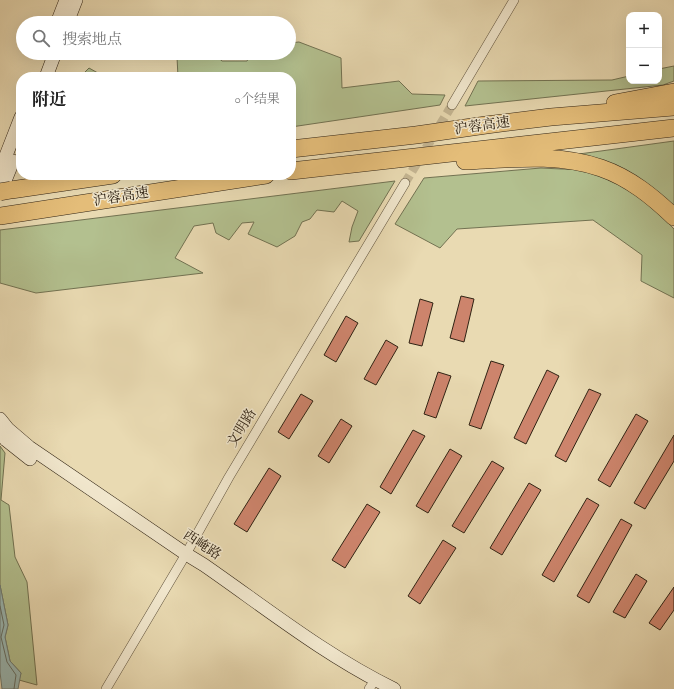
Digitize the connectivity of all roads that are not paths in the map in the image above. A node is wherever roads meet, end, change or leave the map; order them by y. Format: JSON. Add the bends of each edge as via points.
{"nodes":[{"id":1,"x":66,"y":0,"type":"edge"},
{"id":2,"x":76,"y":0,"type":"edge"},
{"id":3,"x":514,"y":0,"type":"edge"},
{"id":4,"x":60,"y":16,"type":"edge"},
{"id":5,"x":70,"y":16,"type":"edge"},
{"id":6,"x":43,"y":60,"type":"edge"},
{"id":7,"x":52,"y":60,"type":"edge"},
{"id":8,"x":38,"y":72,"type":"edge"},
{"id":9,"x":48,"y":72,"type":"edge"},
{"id":10,"x":674,"y":92,"type":"edge"},
{"id":11,"x":452,"y":105,"type":"tunnel mouth"},
{"id":12,"x":674,"y":107,"type":"edge"},
{"id":13,"x":551,"y":117,"type":"junction"},
{"id":14,"x":674,"y":128,"type":"edge"},
{"id":15,"x":16,"y":130,"type":"edge"},
{"id":16,"x":296,"y":148,"type":"edge"},
{"id":17,"x":16,"y":155,"type":"edge"},
{"id":18,"x":312,"y":168,"type":"junction"},
{"id":19,"x":296,"y":170,"type":"edge"},
{"id":20,"x":0,"y":171,"type":"edge"},
{"id":21,"x":81,"y":180,"type":"edge"},
{"id":22,"x":234,"y":180,"type":"edge"},
{"id":23,"x":405,"y":183,"type":"tunnel mouth"},
{"id":24,"x":4,"y":192,"type":"edge"},
{"id":25,"x":3,"y":216,"type":"edge"},
{"id":26,"x":674,"y":218,"type":"edge"},
{"id":27,"x":0,"y":419,"type":"edge"},
{"id":28,"x":0,"y":432,"type":"edge"},
{"id":29,"x":184,"y":557,"type":"junction"},
{"id":30,"x":374,"y":686,"type":"edge"},
{"id":31,"x":106,"y":689,"type":"edge"},
{"id":32,"x":394,"y":689,"type":"edge"}],
"edges":[{"from":1,"to":4,"type":"street"},
{"from":2,"to":5,"type":"street"},
{"from":3,"to":11,"type":"street"},
{"from":6,"to":8,"type":"street"},
{"from":7,"to":9,"type":"street"},
{"from":10,"to":13,"type":"highway","via":[[633,98]]},
{"from":12,"to":13,"type":"highway","name":"沪蓉高速"},
{"from":13,"to":16,"type":"highway","name":"沪蓉高速"},
{"from":14,"to":18,"type":"highway","name":"沪蓉高速"},
{"from":15,"to":20,"type":"street"},
{"from":17,"to":24,"type":"street"},
{"from":18,"to":19,"type":"highway","name":"沪蓉高速"},
{"from":18,"to":26,"type":"highway","via":[[523,159],[578,162],[622,177],[642,189]]},
{"from":21,"to":24,"type":"highway","name":"沪蓉高速"},
{"from":22,"to":25,"type":"highway","name":"沪蓉高速"},
{"from":23,"to":29,"type":"street","name":"文明路"},
{"from":27,"to":29,"type":"street","name":"西崦路","via":[[29,447]]},
{"from":28,"to":29,"type":"street","name":"西崦路","via":[[30,459]]},
{"from":29,"to":30,"type":"street","name":"西崦路","via":[[201,572],[296,639]]},
{"from":29,"to":31,"type":"street","name":"文明路"},
{"from":30,"to":32,"type":"street","name":"西崦路"}]}
